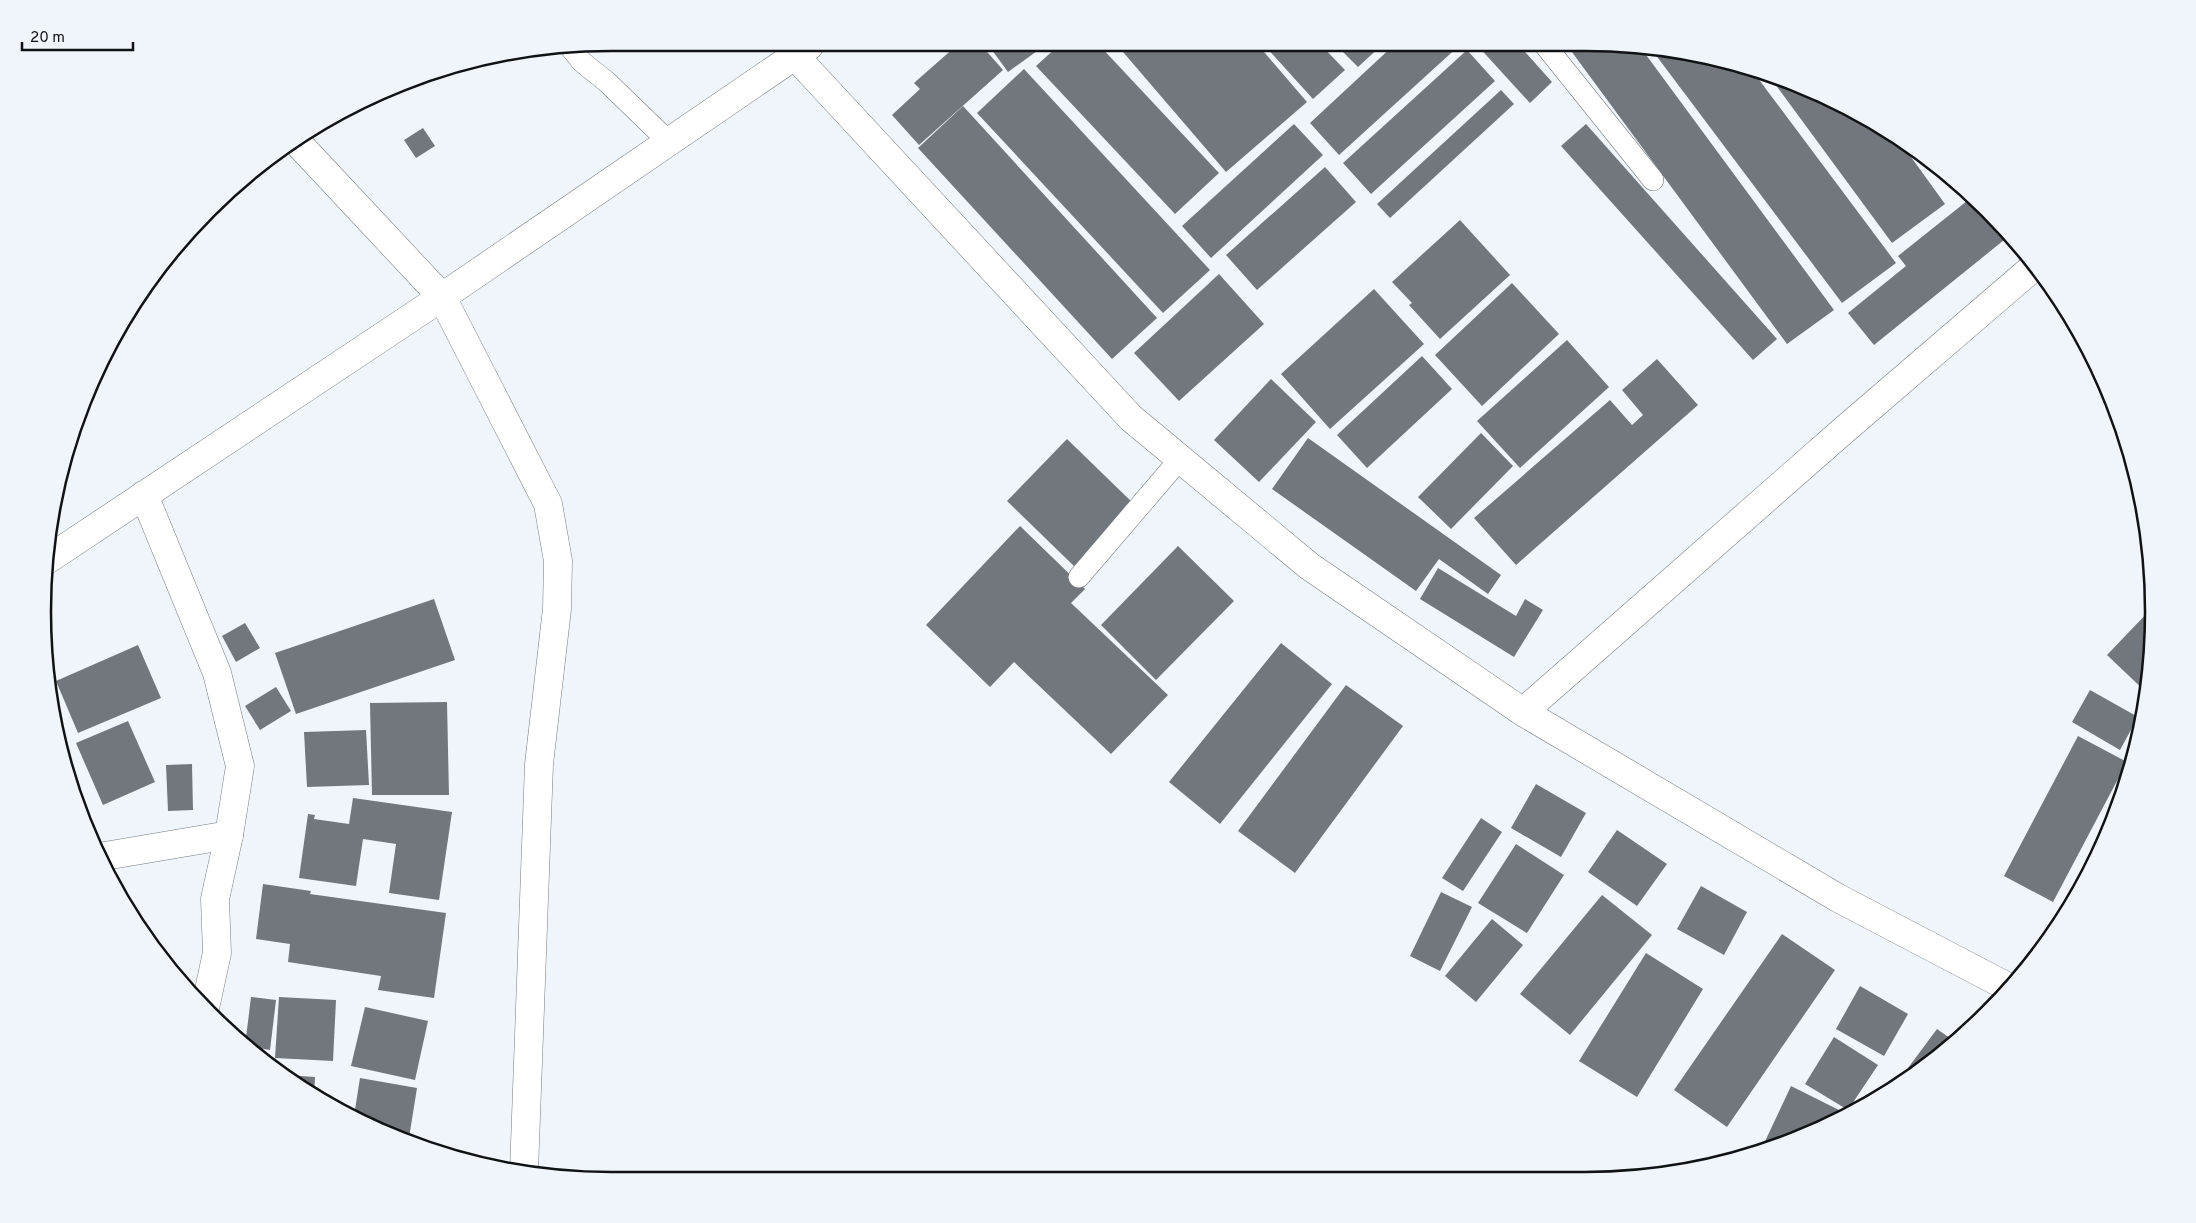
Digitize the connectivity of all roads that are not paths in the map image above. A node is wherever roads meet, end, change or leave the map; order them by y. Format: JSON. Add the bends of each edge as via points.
{"nodes":[{"id":1,"x":802,"y":51,"type":"edge"},
{"id":2,"x":1550,"y":51,"type":"edge"},
{"id":3,"x":574,"y":52,"type":"edge"},
{"id":4,"x":669,"y":142,"type":"junction"},
{"id":5,"x":300,"y":146,"type":"edge"},
{"id":6,"x":1653,"y":180,"type":"dead end"},
{"id":7,"x":2029,"y":271,"type":"edge"},
{"id":8,"x":442,"y":296,"type":"junction"},
{"id":9,"x":1180,"y":459,"type":"junction"},
{"id":10,"x":144,"y":496,"type":"junction"},
{"id":11,"x":54,"y":555,"type":"edge"},
{"id":12,"x":1079,"y":577,"type":"dead end"},
{"id":13,"x":1523,"y":712,"type":"junction"},
{"id":14,"x":229,"y":835,"type":"junction"},
{"id":15,"x":107,"y":856,"type":"edge"},
{"id":16,"x":2003,"y":984,"type":"edge"},
{"id":17,"x":207,"y":999,"type":"edge"},
{"id":18,"x":524,"y":1165,"type":"edge"}],
"edges":[{"from":1,"to":4,"type":"street"},
{"from":1,"to":9,"type":"street","via":[[1131,418]]},
{"from":2,"to":6,"type":"lane"},
{"from":3,"to":4,"type":"lane"},
{"from":4,"to":8,"type":"street"},
{"from":5,"to":8,"type":"street"},
{"from":7,"to":13,"type":"street"},
{"from":8,"to":10,"type":"street"},
{"from":8,"to":18,"type":"street","via":[[548,504],[558,561],[557,608],[539,764]]},
{"from":9,"to":12,"type":"lane"},
{"from":9,"to":13,"type":"street","via":[[1309,566]]},
{"from":10,"to":11,"type":"street"},
{"from":10,"to":14,"type":"street","via":[[217,672],[240,766]]},
{"from":13,"to":16,"type":"street","via":[[1838,898]]},
{"from":14,"to":15,"type":"street"},
{"from":14,"to":17,"type":"street","via":[[215,899],[217,953]]}]}
